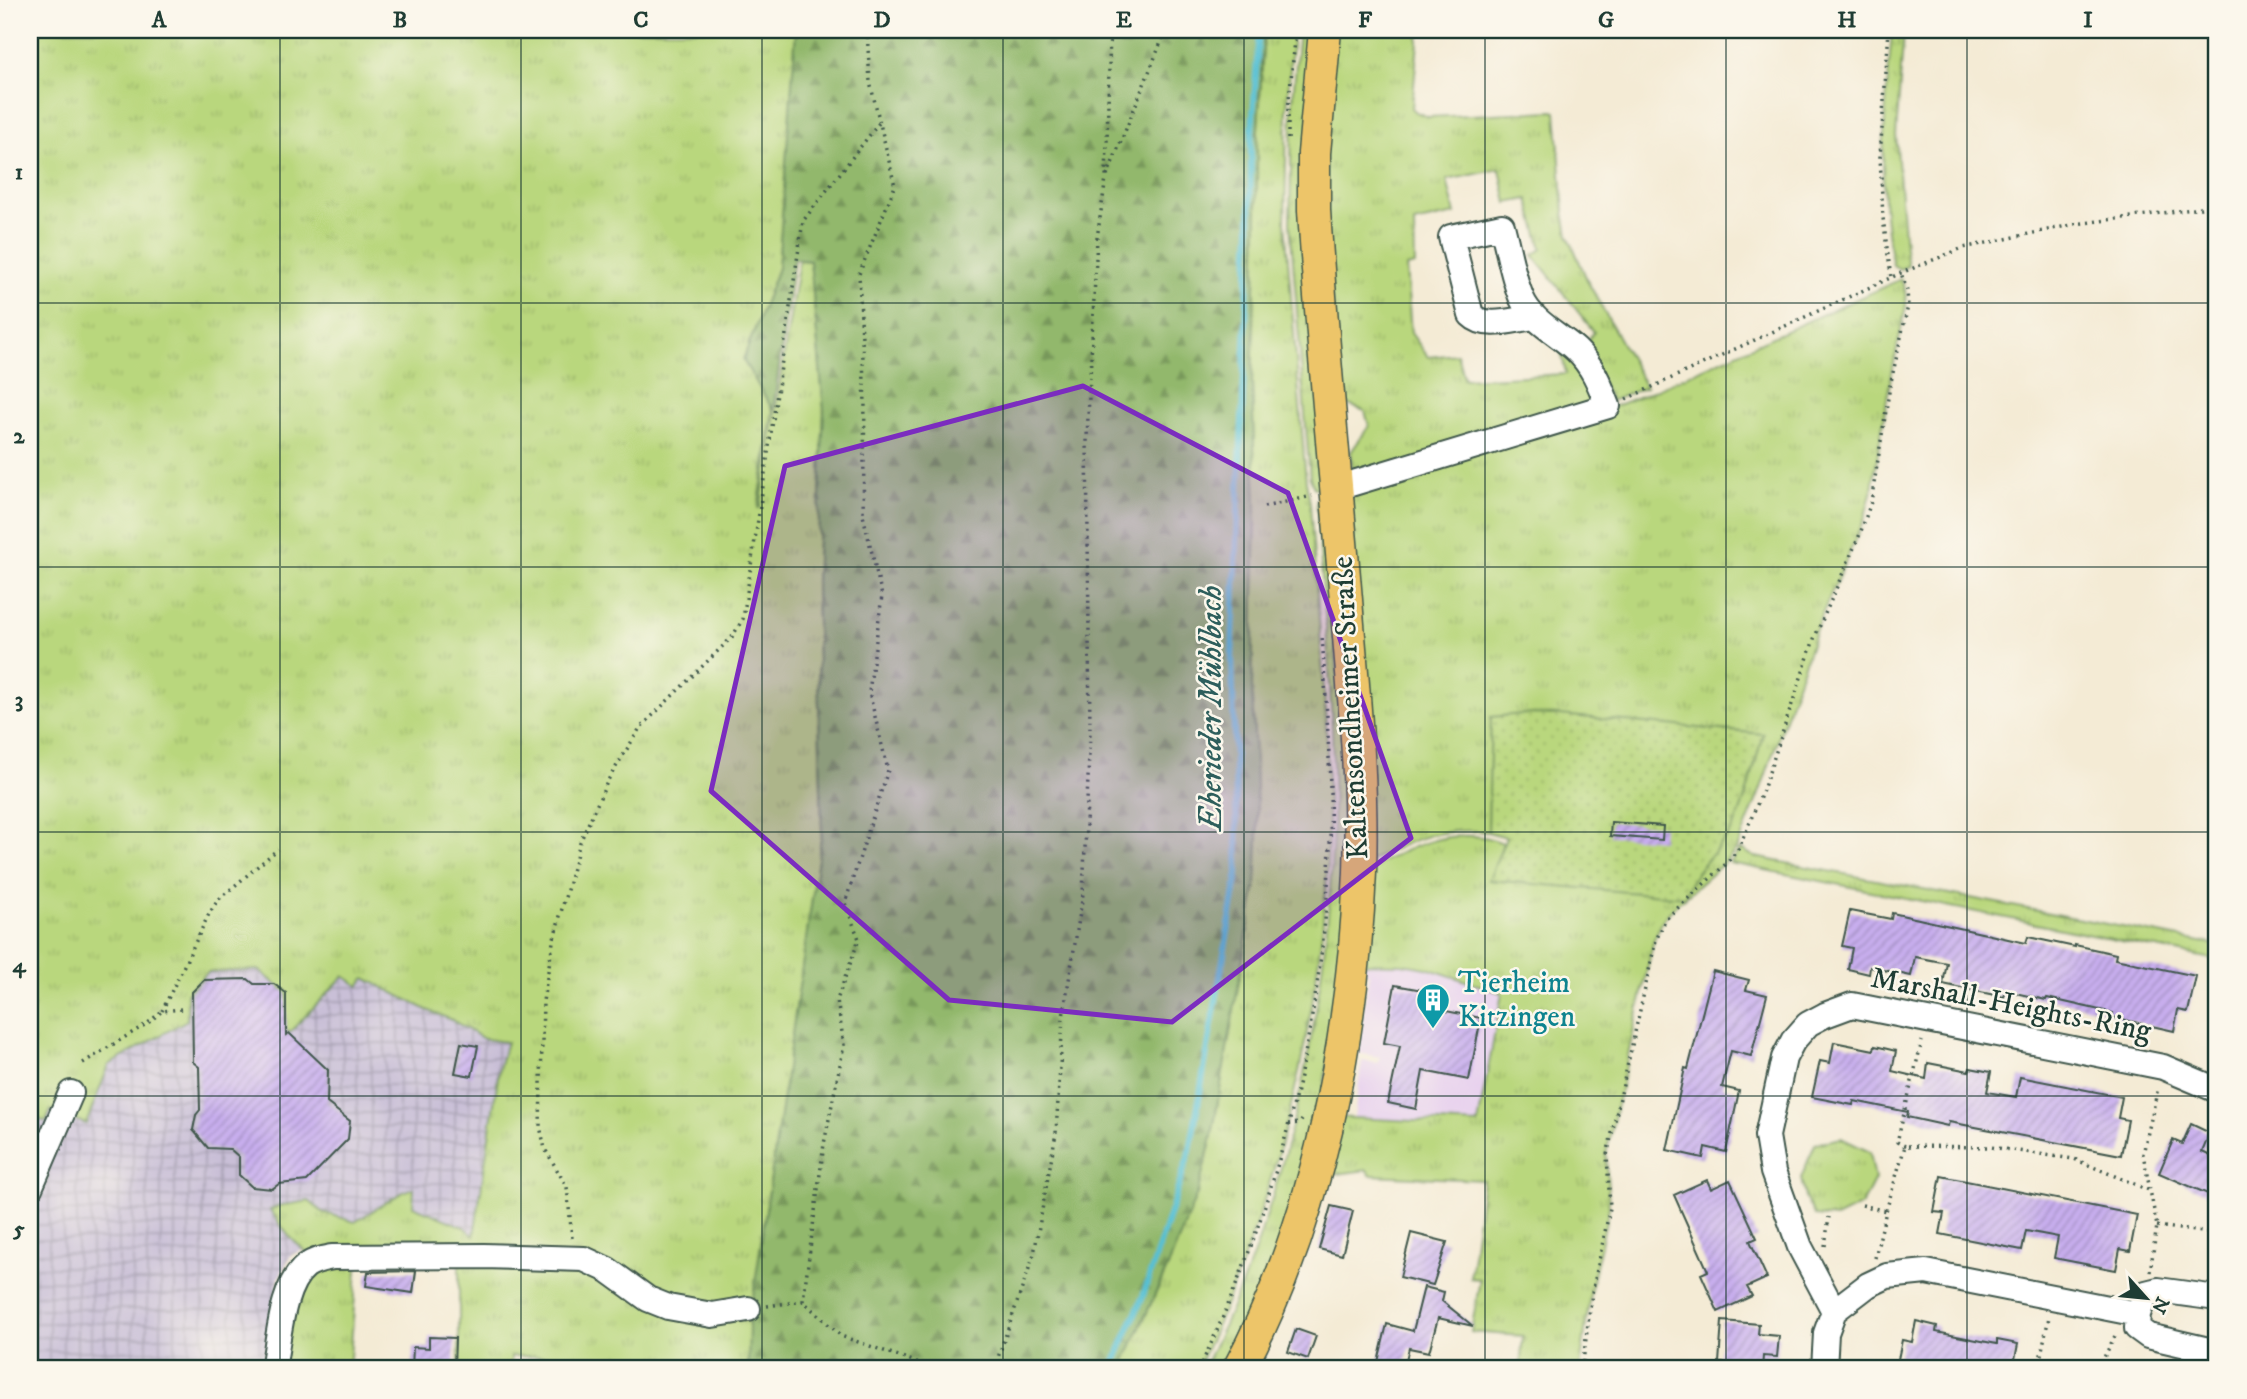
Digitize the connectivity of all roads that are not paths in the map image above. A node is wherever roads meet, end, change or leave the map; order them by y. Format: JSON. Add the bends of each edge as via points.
{"nodes":[{"id":1,"x":1325,"y":30,"type":"edge"},
{"id":2,"x":1535,"y":317,"type":"dead end"},
{"id":3,"x":1318,"y":494,"type":"junction"},
{"id":4,"x":2217,"y":1090,"type":"edge"},
{"id":5,"x":71,"y":1093,"type":"dead end"},
{"id":6,"x":30,"y":1188,"type":"edge"},
{"id":7,"x":2217,"y":1298,"type":"edge"},
{"id":8,"x":748,"y":1309,"type":"road end"},
{"id":9,"x":1834,"y":1311,"type":"junction"},
{"id":10,"x":2133,"y":1313,"type":"junction"},
{"id":11,"x":2217,"y":1352,"type":"edge"},
{"id":12,"x":273,"y":1369,"type":"edge"},
{"id":13,"x":1240,"y":1369,"type":"edge"},
{"id":14,"x":1824,"y":1369,"type":"edge"}],
"edges":[{"from":1,"to":3,"type":"main road","name":"Kaltensondheimer Straße","via":[[1314,210]]},
{"from":2,"to":3,"type":"street","via":[[1589,363],[1608,406]]},
{"from":3,"to":13,"type":"main road","name":"Kaltensondheimer Straße","via":[[1360,786],[1353,963],[1338,1065],[1311,1183],[1279,1284]]},
{"from":4,"to":9,"type":"street","name":"Marshall-Heights-Ring","via":[[2163,1067],[1852,1005],[1808,1024],[1784,1058],[1767,1136],[1773,1172],[1800,1247]]},
{"from":5,"to":6,"type":"street"},
{"from":7,"to":10,"type":"street","via":[[2158,1290],[2147,1293]]},
{"from":8,"to":12,"type":"street","via":[[712,1315],[668,1307],[648,1299],[592,1261],[573,1258],[360,1255],[321,1259],[306,1266],[288,1293]]},
{"from":9,"to":10,"type":"street","via":[[1887,1276],[1926,1272]]},
{"from":9,"to":14,"type":"street","via":[[1826,1333]]},
{"from":10,"to":11,"type":"street","via":[[2137,1328],[2148,1336]]}]}
